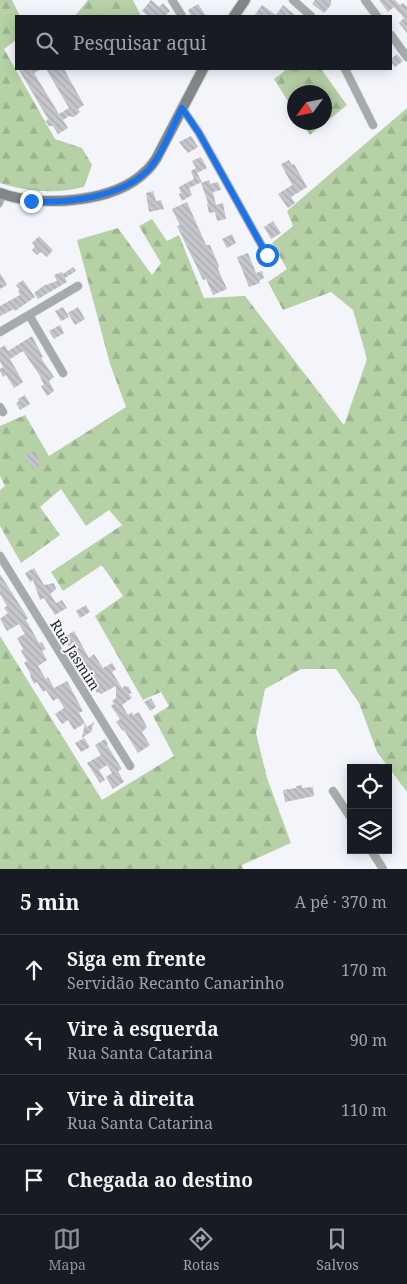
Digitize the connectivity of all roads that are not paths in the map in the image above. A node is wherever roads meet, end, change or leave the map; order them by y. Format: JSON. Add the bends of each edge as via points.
{"nodes":[{"id":1,"x":172,"y":0,"type":"edge"},
{"id":2,"x":245,"y":0,"type":"edge"},
{"id":3,"x":294,"y":0,"type":"edge"},
{"id":4,"x":365,"y":0,"type":"edge"},
{"id":5,"x":181,"y":15,"type":"edge"},
{"id":6,"x":235,"y":15,"type":"edge"},
{"id":7,"x":309,"y":15,"type":"edge"},
{"id":8,"x":376,"y":15,"type":"edge"},
{"id":9,"x":392,"y":36,"type":"edge"},
{"id":10,"x":407,"y":57,"type":"edge"},
{"id":11,"x":202,"y":70,"type":"edge"},
{"id":12,"x":346,"y":70,"type":"edge"},
{"id":13,"x":182,"y":108,"type":"junction"},
{"id":14,"x":373,"y":125,"type":"dead end"},
{"id":15,"x":2,"y":194,"type":"edge"},
{"id":16,"x":0,"y":205,"type":"edge"},
{"id":17,"x":267,"y":255,"type":"dead end"},
{"id":18,"x":78,"y":286,"type":"dead end"},
{"id":19,"x":29,"y":315,"type":"junction"},
{"id":20,"x":0,"y":332,"type":"edge"},
{"id":21,"x":63,"y":373,"type":"dead end"},
{"id":22,"x":0,"y":556,"type":"edge"},
{"id":23,"x":130,"y":766,"type":"dead end"},
{"id":24,"x":333,"y":791,"type":"dead end"},
{"id":25,"x":347,"y":812,"type":"edge"},
{"id":26,"x":374,"y":854,"type":"edge"},
{"id":27,"x":383,"y":869,"type":"edge"}],
"edges":[{"from":1,"to":5,"type":"street"},
{"from":2,"to":6,"type":"main road"},
{"from":3,"to":7,"type":"street"},
{"from":4,"to":8,"type":"street"},
{"from":9,"to":10,"type":"street"},
{"from":11,"to":13,"type":"main road"},
{"from":12,"to":14,"type":"street"},
{"from":13,"to":15,"type":"main road","via":[[148,170],[125,186],[80,199],[53,202]]},
{"from":13,"to":17,"type":"street"},
{"from":15,"to":16,"type":"lane"},
{"from":18,"to":19,"type":"street"},
{"from":19,"to":20,"type":"street"},
{"from":19,"to":21,"type":"street"},
{"from":22,"to":23,"type":"street","name":"Rua Jasmim"},
{"from":24,"to":25,"type":"street"},
{"from":26,"to":27,"type":"street"}]}
